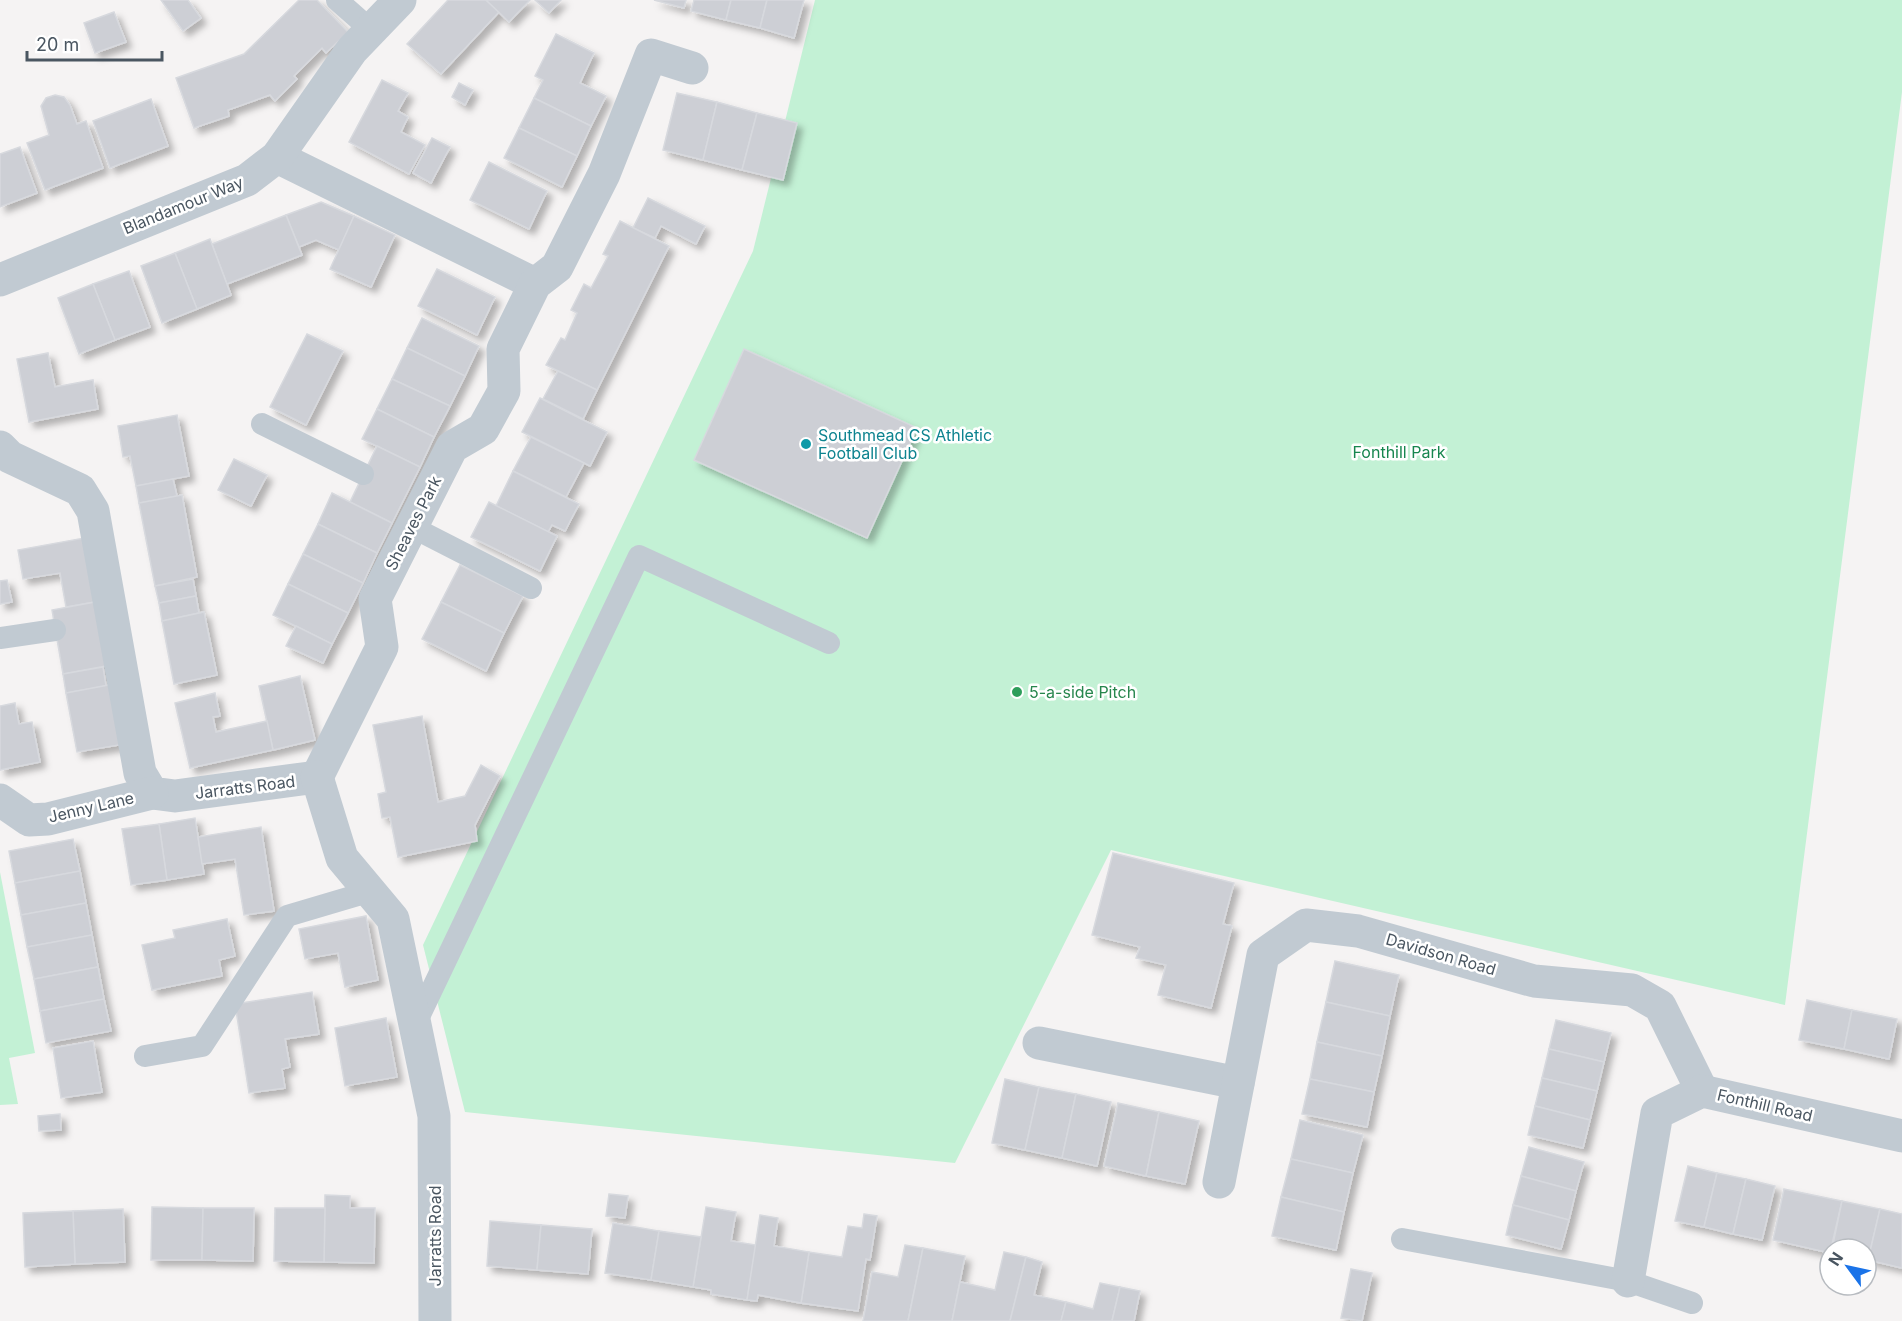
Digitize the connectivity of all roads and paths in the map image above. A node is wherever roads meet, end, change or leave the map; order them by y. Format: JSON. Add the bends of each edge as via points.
{"nodes":[{"id":1,"x":337,"y":0,"type":"edge"},
{"id":2,"x":400,"y":0,"type":"edge"},
{"id":3,"x":371,"y":30,"type":"junction"},
{"id":4,"x":692,"y":68,"type":"dead end"},
{"id":5,"x":277,"y":157,"type":"junction"},
{"id":6,"x":0,"y":280,"type":"edge"},
{"id":7,"x":535,"y":284,"type":"junction"},
{"id":8,"x":262,"y":424,"type":"dead end"},
{"id":9,"x":0,"y":447,"type":"edge"},
{"id":10,"x":363,"y":474,"type":"dead end"},
{"id":11,"x":414,"y":508,"type":"junction"},
{"id":12,"x":531,"y":588,"type":"dead end"},
{"id":13,"x":55,"y":630,"type":"dead end"},
{"id":14,"x":0,"y":638,"type":"edge"},
{"id":15,"x":829,"y":643,"type":"dead end"},
{"id":16,"x":317,"y":777,"type":"junction"},
{"id":17,"x":152,"y":793,"type":"junction"},
{"id":18,"x":0,"y":800,"type":"edge"},
{"id":19,"x":368,"y":892,"type":"junction"},
{"id":20,"x":415,"y":1025,"type":"junction"},
{"id":21,"x":1039,"y":1043,"type":"dead end"},
{"id":22,"x":145,"y":1056,"type":"dead end"},
{"id":23,"x":1238,"y":1083,"type":"junction"},
{"id":24,"x":1702,"y":1090,"type":"junction"},
{"id":25,"x":1902,"y":1136,"type":"edge"},
{"id":26,"x":1219,"y":1182,"type":"dead end"},
{"id":27,"x":1402,"y":1239,"type":"dead end"},
{"id":28,"x":1628,"y":1281,"type":"junction"},
{"id":29,"x":1692,"y":1303,"type":"dead end"},
{"id":30,"x":435,"y":1321,"type":"edge"}],
"edges":[{"from":1,"to":3,"type":"lane"},
{"from":2,"to":3,"type":"street","name":"Blandamour Way"},
{"from":3,"to":5,"type":"street","name":"Blandamour Way","via":[[352,50]]},
{"from":4,"to":7,"type":"street","name":"Sheaves Park","via":[[651,55],[604,174],[557,267]]},
{"from":5,"to":6,"type":"street","name":"Blandamour Way","via":[[247,180]]},
{"from":5,"to":7,"type":"street"},
{"from":7,"to":11,"type":"street","name":"Sheaves Park","via":[[503,349],[504,391],[483,429],[452,447]]},
{"from":8,"to":10,"type":"lane"},
{"from":9,"to":17,"type":"street","via":[[10,457],[80,490],[93,511],[105,619],[140,773]]},
{"from":11,"to":12,"type":"lane"},
{"from":11,"to":16,"type":"street","name":"Sheaves Park","via":[[375,599],[382,647]]},
{"from":13,"to":14,"type":"lane"},
{"from":15,"to":20,"type":"lane","via":[[639,556]]},
{"from":16,"to":17,"type":"street","name":"Jarratts Road","via":[[175,796]]},
{"from":16,"to":19,"type":"street","name":"Jarratts Road","via":[[342,858]]},
{"from":17,"to":18,"type":"street","name":"Jenny Lane","via":[[48,819],[29,820]]},
{"from":19,"to":20,"type":"street","name":"Jarratts Road","via":[[393,919]]},
{"from":19,"to":22,"type":"lane","via":[[287,916],[202,1046]]},
{"from":20,"to":30,"type":"street","name":"Jarratts Road","via":[[434,1116]]},
{"from":21,"to":23,"type":"street"},
{"from":23,"to":24,"type":"street","name":"Davidson Road","via":[[1263,955],[1306,925],[1358,931],[1534,981],[1632,990],[1660,1006]]},
{"from":23,"to":26,"type":"street","name":"Davidson Road"},
{"from":24,"to":25,"type":"street","name":"Fonthill Road"},
{"from":24,"to":28,"type":"street","name":"Fonthill Road","via":[[1657,1113]]},
{"from":27,"to":28,"type":"lane"},
{"from":28,"to":29,"type":"lane"}]}
